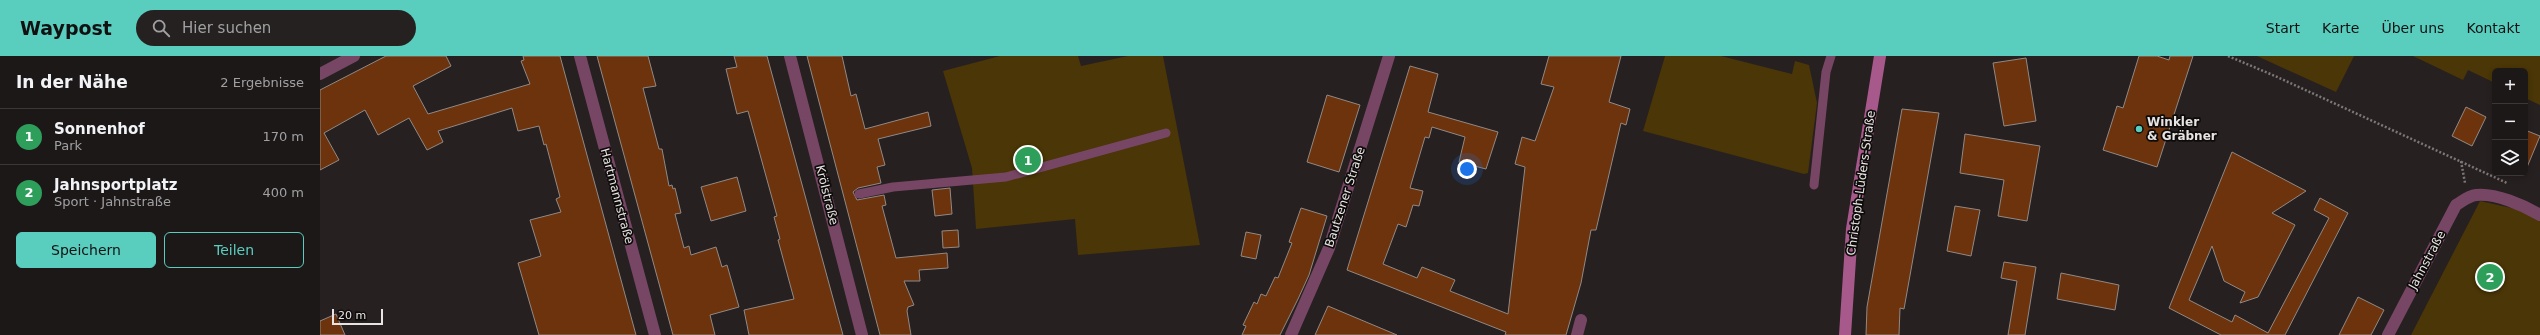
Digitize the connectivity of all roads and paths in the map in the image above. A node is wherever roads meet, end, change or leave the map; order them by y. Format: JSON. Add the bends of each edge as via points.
{"nodes":[{"id":1,"x":354,"y":56,"type":"edge"},
{"id":2,"x":580,"y":56,"type":"edge"},
{"id":3,"x":790,"y":56,"type":"edge"},
{"id":4,"x":1389,"y":56,"type":"edge"},
{"id":5,"x":1830,"y":56,"type":"edge"},
{"id":6,"x":1880,"y":56,"type":"edge"},
{"id":7,"x":2228,"y":56,"type":"edge"},
{"id":8,"x":320,"y":74,"type":"edge"},
{"id":9,"x":1166,"y":133,"type":"dead end"},
{"id":10,"x":2461,"y":161,"type":"junction"},
{"id":11,"x":2465,"y":180,"type":"dead end"},
{"id":12,"x":1814,"y":185,"type":"dead end"},
{"id":13,"x":2512,"y":185,"type":"dead end"},
{"id":14,"x":858,"y":194,"type":"dead end"},
{"id":15,"x":2540,"y":215,"type":"edge"},
{"id":16,"x":1581,"y":320,"type":"dead end"},
{"id":17,"x":655,"y":335,"type":"edge"},
{"id":18,"x":862,"y":335,"type":"edge"},
{"id":19,"x":1291,"y":335,"type":"edge"},
{"id":20,"x":1577,"y":335,"type":"edge"},
{"id":21,"x":1845,"y":335,"type":"edge"},
{"id":22,"x":2388,"y":335,"type":"edge"}],
"edges":[{"from":1,"to":8,"type":"street"},
{"from":2,"to":17,"type":"street","name":"Hartmannstraße"},
{"from":3,"to":18,"type":"street","name":"Krölstraße"},
{"from":4,"to":19,"type":"street","name":"Bautzener Straße","via":[[1329,248]]},
{"from":5,"to":12,"type":"lane","via":[[1826,72]]},
{"from":6,"to":21,"type":"street","name":"Christoph-Lüders-Straße","via":[[1852,229]]},
{"from":7,"to":10,"type":"path"},
{"from":9,"to":14,"type":"lane","via":[[1006,177],[893,187]]},
{"from":10,"to":11,"type":"path"},
{"from":10,"to":13,"type":"path"},
{"from":15,"to":22,"type":"street","name":"Jahnstraße","via":[[2518,204],[2489,196],[2476,195],[2456,205]]},
{"from":16,"to":20,"type":"street"}]}
